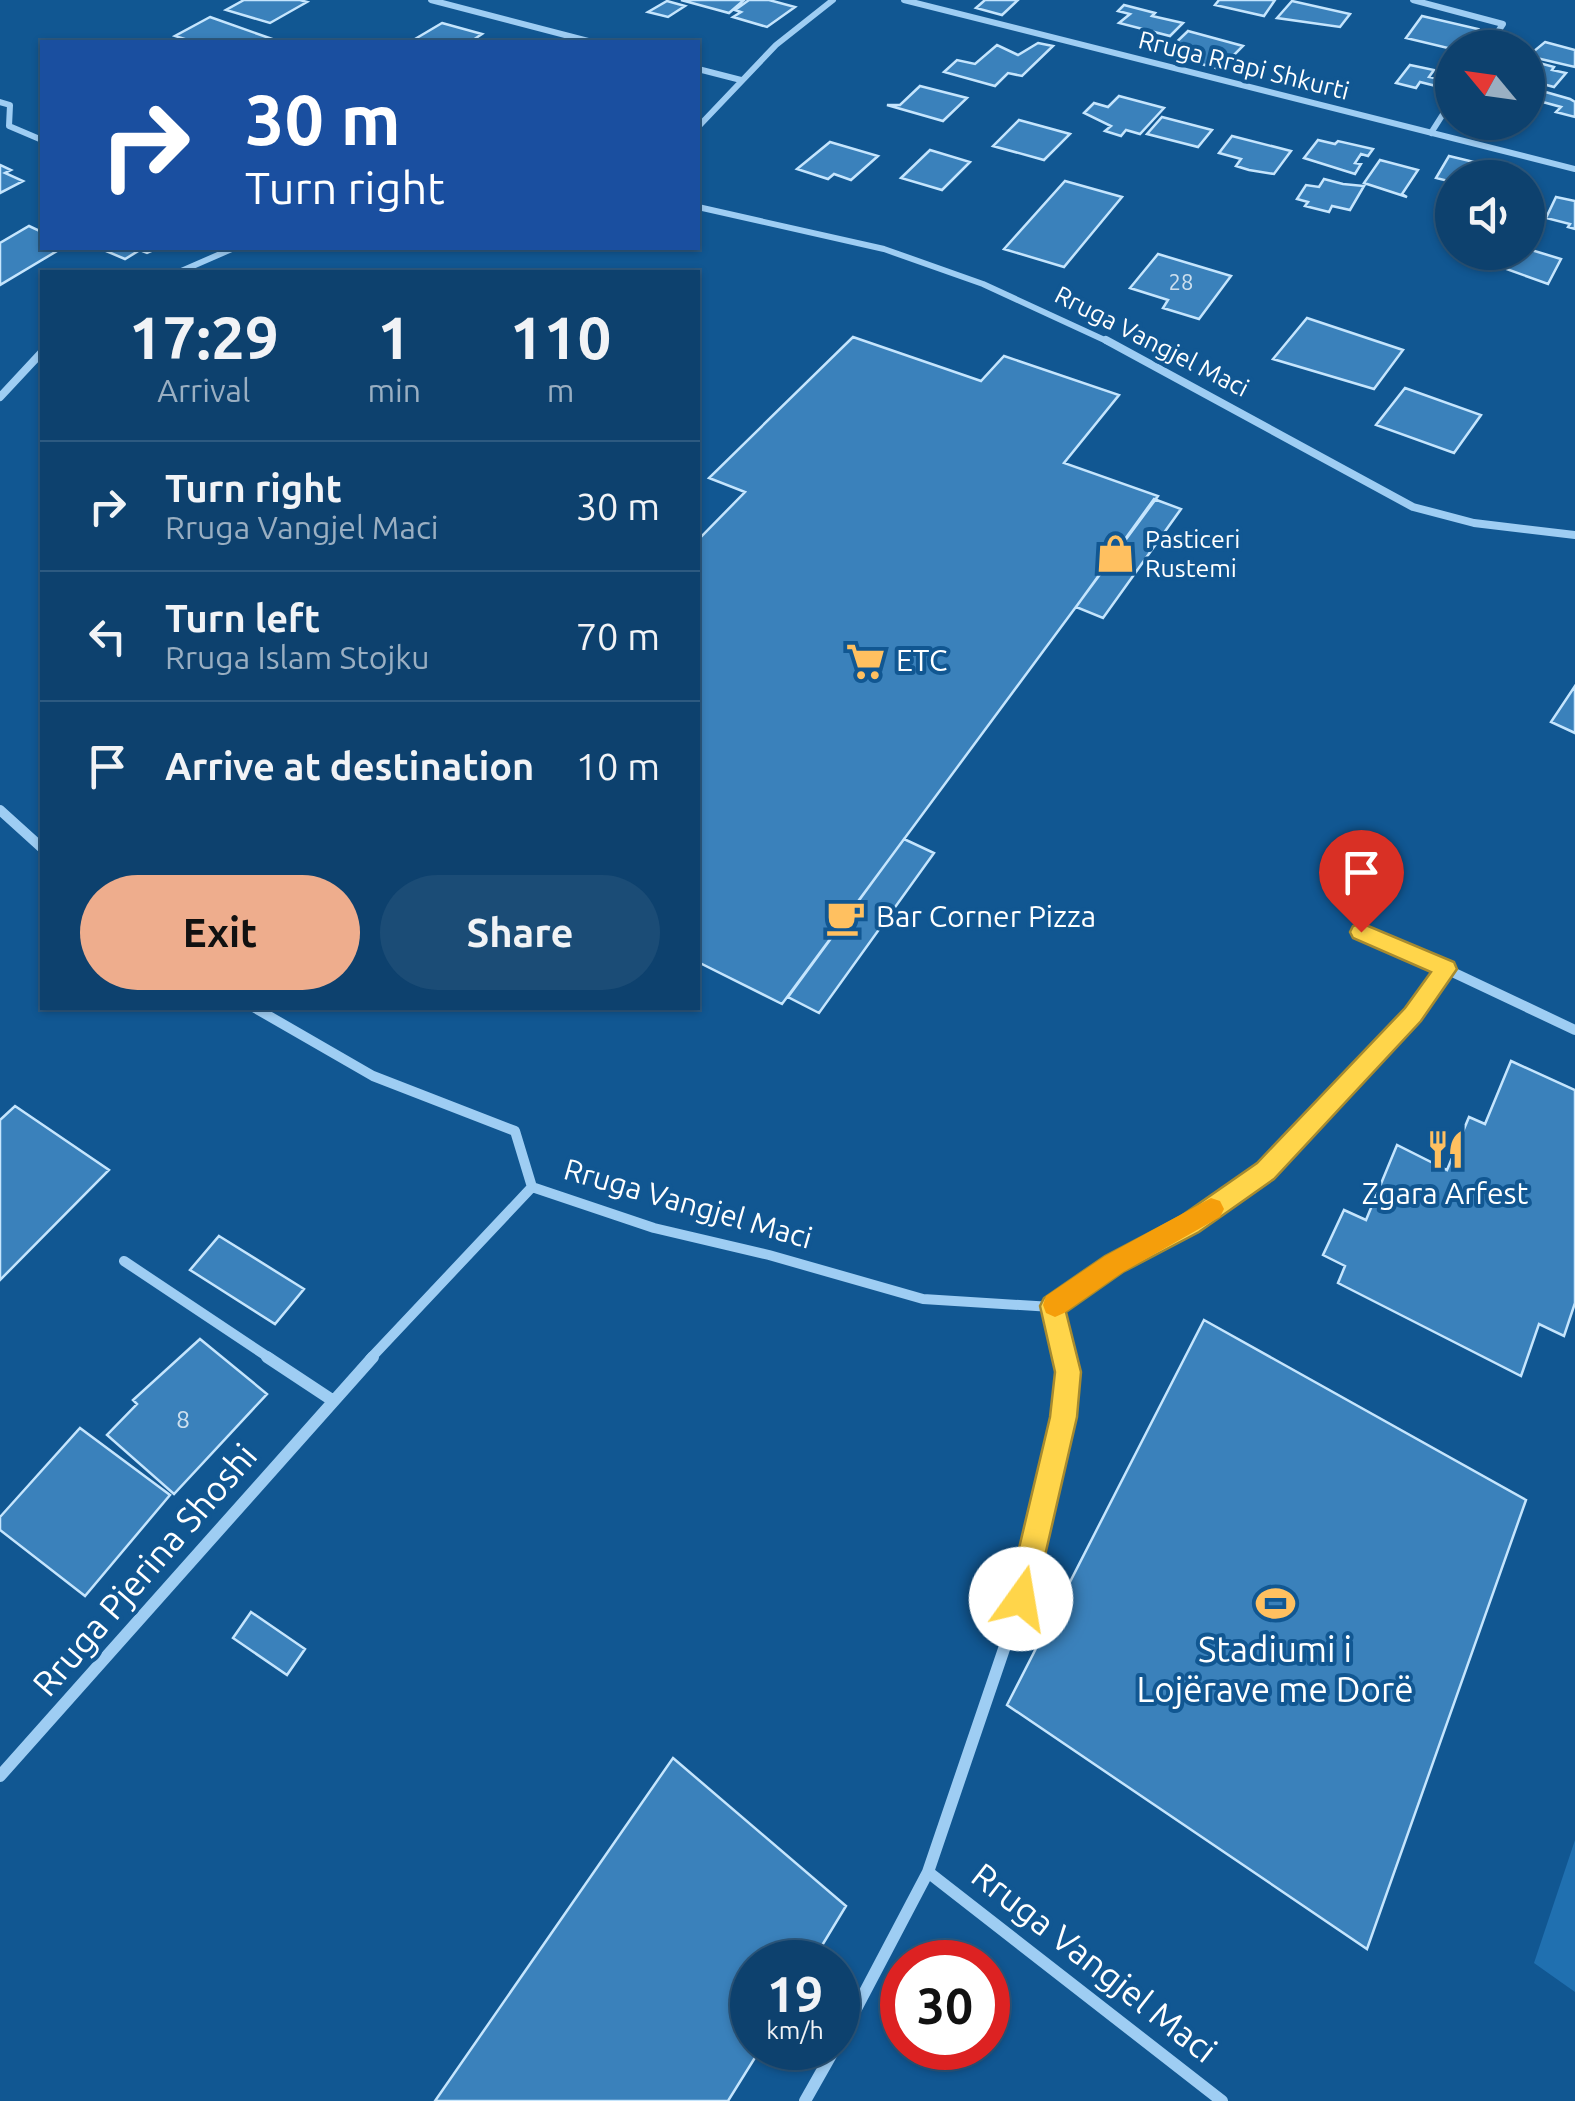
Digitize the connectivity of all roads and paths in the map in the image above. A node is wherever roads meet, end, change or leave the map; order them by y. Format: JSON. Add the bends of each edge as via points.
{"nodes":[{"id":1,"x":431,"y":0,"type":"edge"},
{"id":2,"x":833,"y":0,"type":"edge"},
{"id":3,"x":904,"y":0,"type":"edge"},
{"id":4,"x":1414,"y":0,"type":"edge"},
{"id":5,"x":1499,"y":30,"type":"edge"},
{"id":6,"x":584,"y":40,"type":"edge"},
{"id":7,"x":700,"y":70,"type":"edge"},
{"id":8,"x":742,"y":80,"type":"junction"},
{"id":9,"x":0,"y":102,"type":"edge"},
{"id":10,"x":700,"y":125,"type":"edge"},
{"id":11,"x":1435,"y":127,"type":"edge"},
{"id":12,"x":1431,"y":133,"type":"junction"},
{"id":13,"x":40,"y":139,"type":"edge"},
{"id":14,"x":1575,"y":169,"type":"edge"},
{"id":15,"x":700,"y":207,"type":"edge"},
{"id":16,"x":230,"y":250,"type":"edge"},
{"id":17,"x":184,"y":270,"type":"edge"},
{"id":18,"x":40,"y":354,"type":"edge"},
{"id":19,"x":0,"y":397,"type":"edge"},
{"id":20,"x":1575,"y":535,"type":"edge"},
{"id":21,"x":0,"y":810,"type":"edge"},
{"id":22,"x":40,"y":846,"type":"edge"},
{"id":23,"x":1361,"y":932,"type":"dead end"},
{"id":24,"x":1446,"y":969,"type":"junction"},
{"id":25,"x":258,"y":1010,"type":"edge"},
{"id":26,"x":1575,"y":1030,"type":"edge"},
{"id":27,"x":532,"y":1187,"type":"junction"},
{"id":28,"x":124,"y":1261,"type":"dead end"},
{"id":29,"x":1052,"y":1306,"type":"junction"},
{"id":30,"x":332,"y":1400,"type":"junction"},
{"id":31,"x":0,"y":1776,"type":"edge"},
{"id":32,"x":928,"y":1872,"type":"junction"},
{"id":33,"x":860,"y":2000,"type":"edge"},
{"id":34,"x":822,"y":2070,"type":"edge"},
{"id":35,"x":805,"y":2101,"type":"edge"},
{"id":36,"x":1222,"y":2101,"type":"edge"}],
"edges":[{"from":1,"to":6,"type":"street"},
{"from":2,"to":8,"type":"street"},
{"from":3,"to":12,"type":"street","name":"Rruga Rrapi Shkurti"},
{"from":4,"to":5,"type":"street","via":[[1503,24]]},
{"from":7,"to":8,"type":"street"},
{"from":8,"to":10,"type":"street"},
{"from":9,"to":13,"type":"street","via":[[10,105],[9,126]]},
{"from":11,"to":12,"type":"street"},
{"from":12,"to":14,"type":"street","name":"Rruga Rrapi Shkurti"},
{"from":15,"to":20,"type":"street","name":"Rruga Vangjel Maci","via":[[884,249],[983,284],[1218,398],[1413,507],[1474,523]]},
{"from":16,"to":17,"type":"street"},
{"from":18,"to":19,"type":"street"},
{"from":21,"to":22,"type":"street"},
{"from":23,"to":24,"type":"lane"},
{"from":24,"to":26,"type":"street"},
{"from":24,"to":29,"type":"street","via":[[1413,1014],[1266,1171]]},
{"from":25,"to":27,"type":"street","name":"Rruga Vangjel Maci","via":[[373,1076],[516,1131]]},
{"from":27,"to":29,"type":"street","name":"Rruga Vangjel Maci","via":[[654,1228],[923,1299]]},
{"from":27,"to":30,"type":"street","name":"Rruga Pjerina Shoshi"},
{"from":28,"to":30,"type":"street"},
{"from":29,"to":32,"type":"street","name":"Rruga Vangjel Maci","via":[[1068,1372],[1064,1417],[1021,1599]]},
{"from":30,"to":31,"type":"street","name":"Rruga Pjerina Shoshi"},
{"from":32,"to":33,"type":"street","name":"Rruga Vangjel Maci"},
{"from":32,"to":36,"type":"street","name":"Rruga Vangjel Maci"},
{"from":34,"to":35,"type":"street","name":"Rruga Vangjel Maci"}]}
